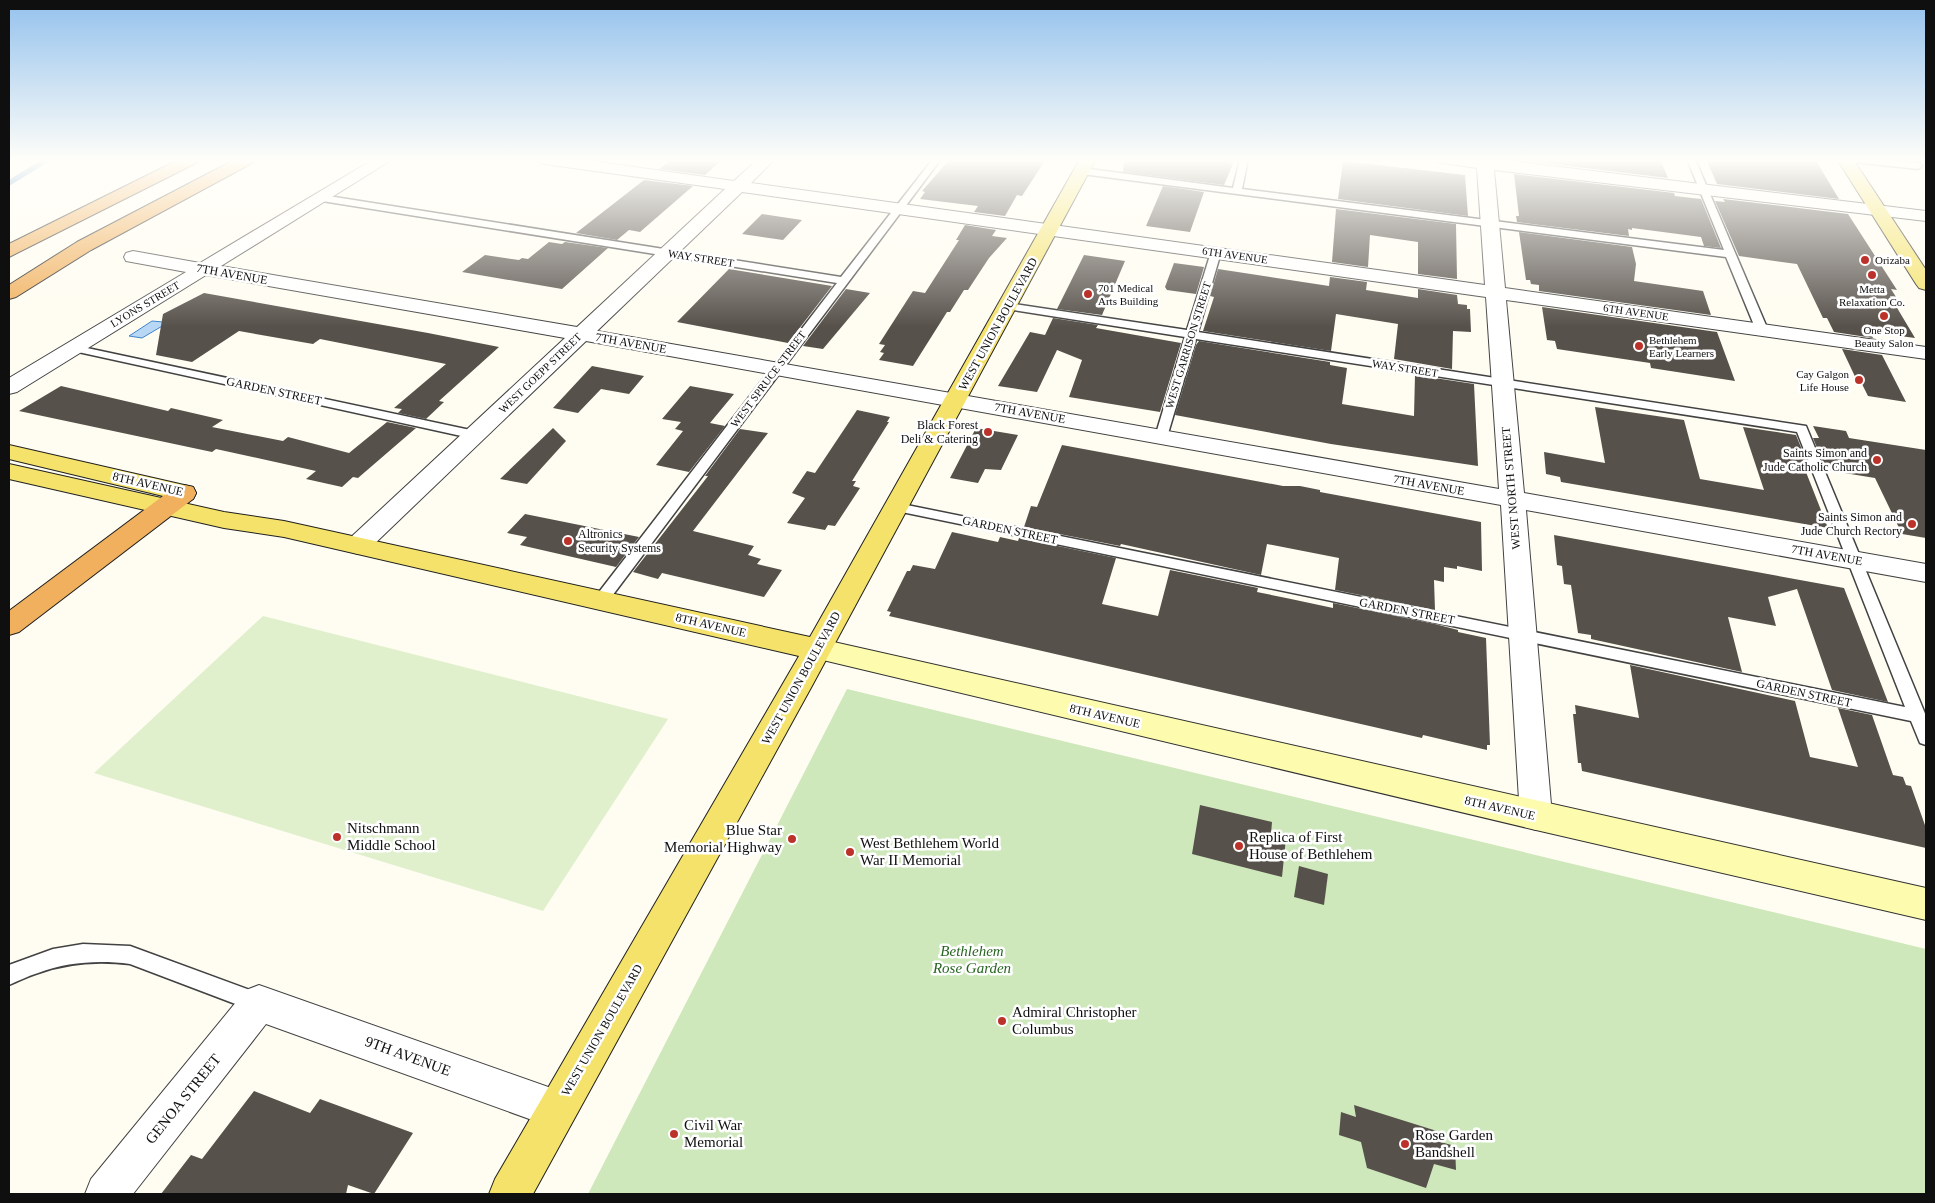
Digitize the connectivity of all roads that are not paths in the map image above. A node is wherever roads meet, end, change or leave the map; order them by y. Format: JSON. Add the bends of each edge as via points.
{"nodes":[{"id":1,"x":73,"y":215,"type":"edge"},
{"id":2,"x":77,"y":215,"type":"edge"},
{"id":3,"x":142,"y":215,"type":"edge"},
{"id":4,"x":293,"y":215,"type":"edge"},
{"id":5,"x":430,"y":215,"type":"edge"},
{"id":6,"x":708,"y":215,"type":"edge"},
{"id":7,"x":894,"y":215,"type":"edge"},
{"id":8,"x":950,"y":215,"type":"edge"},
{"id":9,"x":1058,"y":215,"type":"edge"},
{"id":10,"x":1423,"y":215,"type":"edge"},
{"id":11,"x":1490,"y":215,"type":"edge"},
{"id":12,"x":1714,"y":215,"type":"edge"},
{"id":13,"x":1881,"y":215,"type":"edge"},
{"id":14,"x":1491,"y":224,"type":"junction"},
{"id":15,"x":55,"y":226,"type":"junction"},
{"id":16,"x":1050,"y":229,"type":"junction"},
{"id":17,"x":9,"y":251,"type":"edge"},
{"id":18,"x":1216,"y":252,"type":"junction"},
{"id":19,"x":668,"y":253,"type":"junction"},
{"id":20,"x":1730,"y":254,"type":"junction"},
{"id":21,"x":133,"y":257,"type":"dead end"},
{"id":22,"x":203,"y":269,"type":"junction"},
{"id":23,"x":844,"y":281,"type":"junction"},
{"id":24,"x":1926,"y":284,"type":"edge"},
{"id":25,"x":1496,"y":292,"type":"junction"},
{"id":26,"x":9,"y":293,"type":"edge"},
{"id":27,"x":1007,"y":306,"type":"junction"},
{"id":28,"x":1762,"y":330,"type":"junction"},
{"id":29,"x":580,"y":334,"type":"junction"},
{"id":30,"x":1192,"y":334,"type":"junction"},
{"id":31,"x":73,"y":348,"type":"junction"},
{"id":32,"x":1926,"y":353,"type":"edge"},
{"id":33,"x":777,"y":368,"type":"junction"},
{"id":34,"x":1502,"y":383,"type":"junction"},
{"id":35,"x":9,"y":387,"type":"edge"},
{"id":36,"x":956,"y":400,"type":"junction"},
{"id":37,"x":475,"y":435,"type":"junction"},
{"id":38,"x":1161,"y":437,"type":"junction"},
{"id":39,"x":9,"y":452,"type":"edge"},
{"id":40,"x":9,"y":471,"type":"edge"},
{"id":41,"x":170,"y":496,"type":"junction"},
{"id":42,"x":1513,"y":500,"type":"junction"},
{"id":43,"x":140,"y":503,"type":"junction"},
{"id":44,"x":897,"y":507,"type":"junction"},
{"id":45,"x":358,"y":545,"type":"junction"},
{"id":46,"x":1854,"y":560,"type":"junction"},
{"id":47,"x":1926,"y":572,"type":"edge"},
{"id":48,"x":601,"y":600,"type":"junction"},
{"id":49,"x":9,"y":603,"type":"edge"},
{"id":50,"x":9,"y":626,"type":"edge"},
{"id":51,"x":1524,"y":634,"type":"junction"},
{"id":52,"x":816,"y":648,"type":"junction"},
{"id":53,"x":1918,"y":716,"type":"junction"},
{"id":54,"x":1926,"y":738,"type":"edge"},
{"id":55,"x":1536,"y":816,"type":"junction"},
{"id":56,"x":1926,"y":904,"type":"edge"},
{"id":57,"x":9,"y":975,"type":"edge"},
{"id":58,"x":259,"y":1003,"type":"junction"},
{"id":59,"x":556,"y":1110,"type":"junction"},
{"id":60,"x":106,"y":1194,"type":"edge"},
{"id":61,"x":510,"y":1194,"type":"edge"}],
"edges":[{"from":1,"to":15,"type":"highway"},
{"from":2,"to":15,"type":"highway"},
{"from":3,"to":26,"type":"highway","via":[[84,246]]},
{"from":4,"to":22,"type":"street","name":"LYONS STREET"},
{"from":5,"to":19,"type":"lane","name":"WAY STREET"},
{"from":6,"to":19,"type":"street","name":"WEST GOEPP STREET"},
{"from":7,"to":23,"type":"lane","name":"WEST SPRUCE STREET"},
{"from":8,"to":16,"type":"street","name":"6TH AVENUE"},
{"from":9,"to":16,"type":"main road","name":"WEST UNION BOULEVARD"},
{"from":10,"to":14,"type":"lane"},
{"from":11,"to":14,"type":"street","name":"WEST NORTH STREET"},
{"from":12,"to":20,"type":"lane"},
{"from":13,"to":24,"type":"main road"},
{"from":14,"to":20,"type":"lane"},
{"from":14,"to":25,"type":"street","name":"WEST NORTH STREET"},
{"from":15,"to":17,"type":"highway"},
{"from":16,"to":18,"type":"street","name":"6TH AVENUE"},
{"from":16,"to":27,"type":"main road","name":"WEST UNION BOULEVARD"},
{"from":18,"to":25,"type":"street","name":"6TH AVENUE"},
{"from":18,"to":30,"type":"lane","name":"WEST GARRISON STREET"},
{"from":19,"to":23,"type":"lane","name":"WAY STREET"},
{"from":19,"to":29,"type":"street","name":"WEST GOEPP STREET"},
{"from":20,"to":28,"type":"lane"},
{"from":21,"to":22,"type":"street","name":"7TH AVENUE"},
{"from":22,"to":29,"type":"street","name":"7TH AVENUE"},
{"from":22,"to":31,"type":"street","name":"LYONS STREET"},
{"from":23,"to":33,"type":"lane","name":"WEST SPRUCE STREET"},
{"from":25,"to":28,"type":"street","name":"6TH AVENUE"},
{"from":25,"to":34,"type":"street","name":"WEST NORTH STREET"},
{"from":27,"to":30,"type":"lane","name":"WAY STREET"},
{"from":27,"to":36,"type":"main road","name":"WEST UNION BOULEVARD"},
{"from":28,"to":32,"type":"street","name":"6TH AVENUE"},
{"from":29,"to":33,"type":"street","name":"7TH AVENUE"},
{"from":29,"to":37,"type":"street","name":"WEST GOEPP STREET"},
{"from":30,"to":34,"type":"lane","name":"WAY STREET"},
{"from":30,"to":38,"type":"lane","name":"WEST GARRISON STREET"},
{"from":31,"to":35,"type":"street","name":"LYONS STREET"},
{"from":31,"to":37,"type":"lane","name":"GARDEN STREET"},
{"from":33,"to":36,"type":"street","name":"7TH AVENUE"},
{"from":33,"to":48,"type":"lane","name":"WEST SPRUCE STREET"},
{"from":34,"to":42,"type":"street","name":"WEST NORTH STREET"},
{"from":34,"to":46,"type":"lane","name":"WAY STREET","via":[[1802,429]]},
{"from":36,"to":38,"type":"street","name":"7TH AVENUE"},
{"from":36,"to":44,"type":"main road","name":"WEST UNION BOULEVARD"},
{"from":37,"to":45,"type":"street","name":"WEST GOEPP STREET"},
{"from":38,"to":42,"type":"street","name":"7TH AVENUE"},
{"from":39,"to":41,"type":"main road","name":"8TH AVENUE"},
{"from":40,"to":43,"type":"main road","name":"8TH AVENUE"},
{"from":41,"to":43,"type":"highway"},
{"from":41,"to":45,"type":"main road","name":"8TH AVENUE","via":[[224,520],[284,528]]},
{"from":41,"to":50,"type":"highway"},
{"from":42,"to":46,"type":"street","name":"7TH AVENUE"},
{"from":42,"to":51,"type":"street","name":"WEST NORTH STREET"},
{"from":43,"to":49,"type":"highway"},
{"from":44,"to":51,"type":"lane","name":"GARDEN STREET"},
{"from":44,"to":52,"type":"main road","name":"WEST UNION BOULEVARD"},
{"from":45,"to":48,"type":"main road","name":"8TH AVENUE"},
{"from":46,"to":47,"type":"street","name":"7TH AVENUE"},
{"from":46,"to":53,"type":"lane"},
{"from":48,"to":52,"type":"main road","name":"8TH AVENUE"},
{"from":51,"to":53,"type":"lane","name":"GARDEN STREET"},
{"from":51,"to":55,"type":"street","name":"WEST NORTH STREET"},
{"from":52,"to":55,"type":"main road","name":"8TH AVENUE"},
{"from":52,"to":59,"type":"main road","name":"WEST UNION BOULEVARD"},
{"from":53,"to":54,"type":"lane"},
{"from":55,"to":56,"type":"main road","name":"8TH AVENUE"},
{"from":57,"to":58,"type":"lane","via":[[48,958],[98,952],[130,955]]},
{"from":58,"to":59,"type":"street","name":"9TH AVENUE"},
{"from":58,"to":60,"type":"street","name":"GENOA STREET"},
{"from":59,"to":61,"type":"main road","name":"WEST UNION BOULEVARD"}]}
